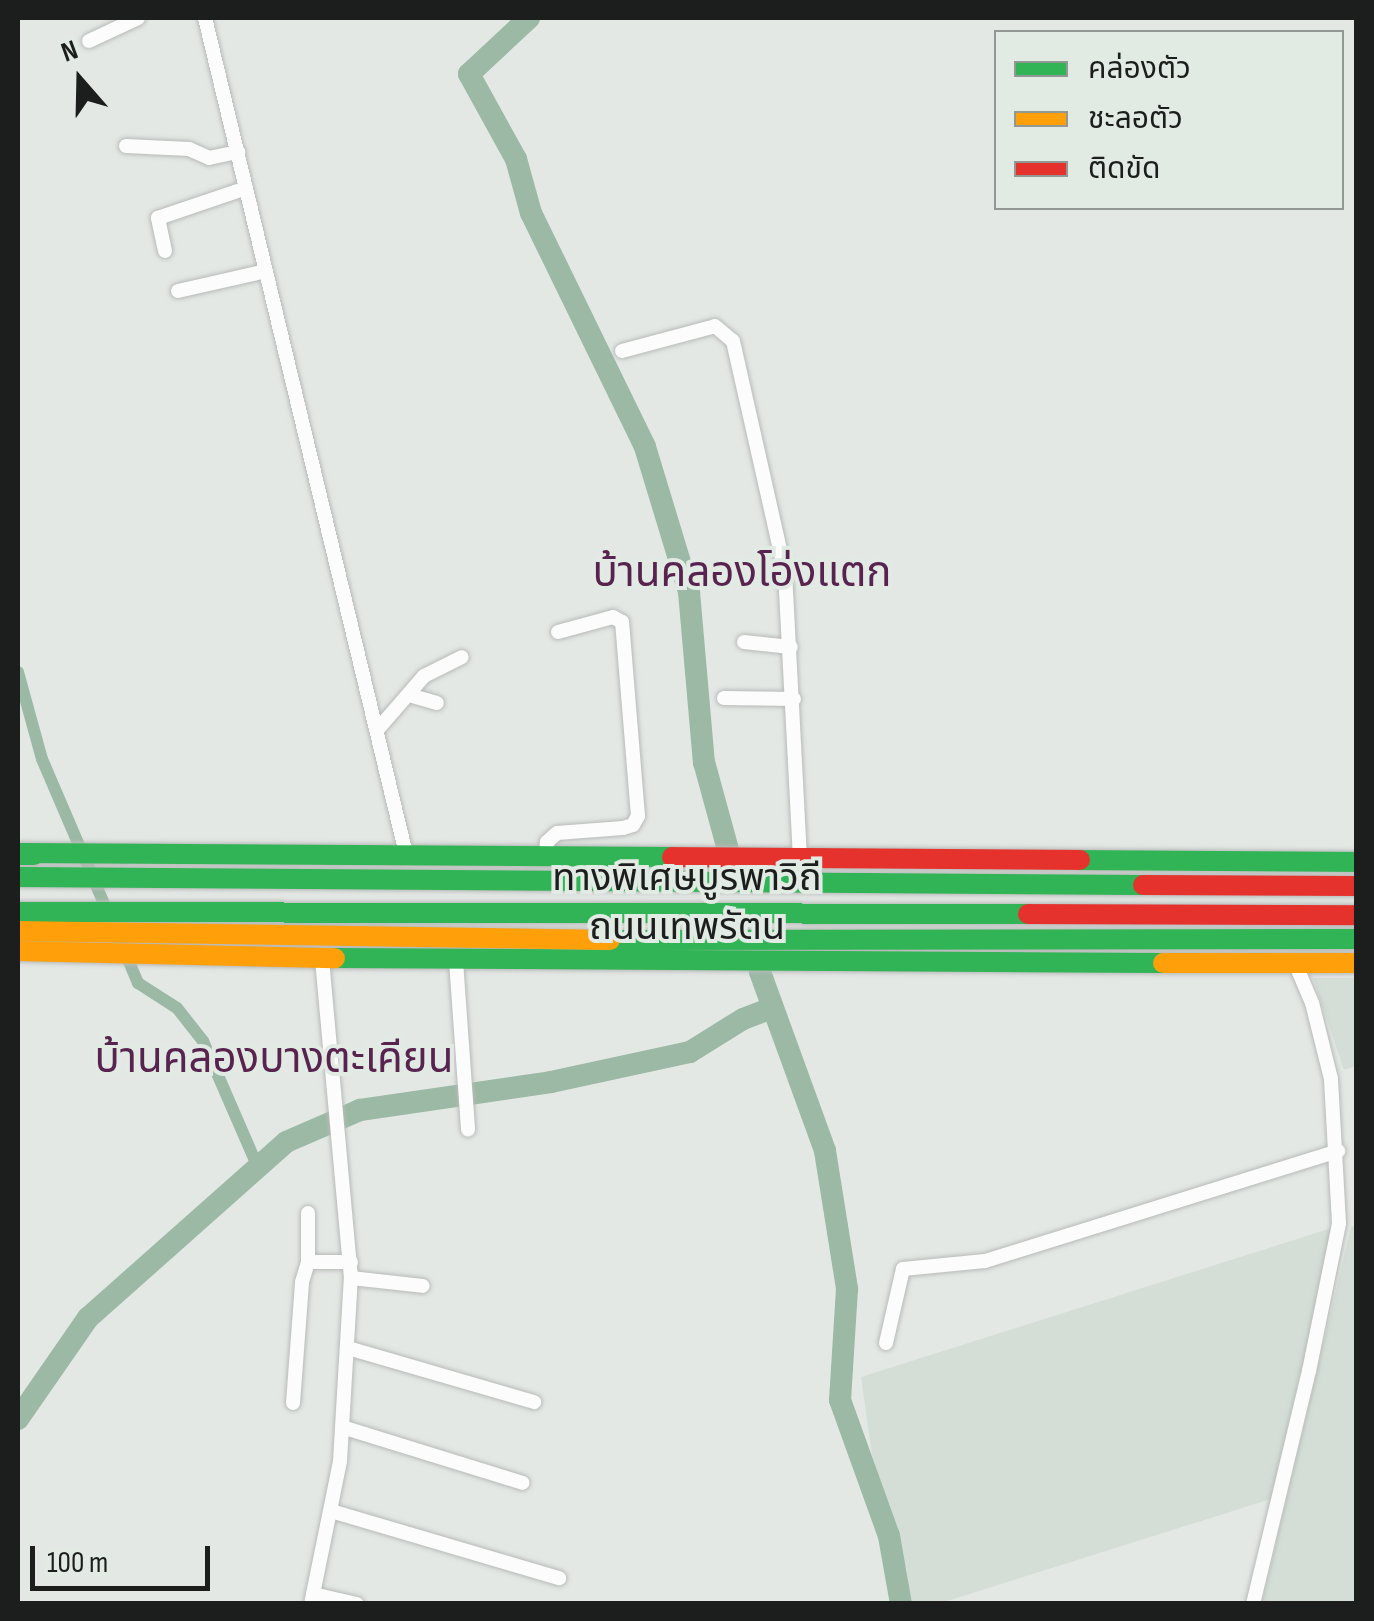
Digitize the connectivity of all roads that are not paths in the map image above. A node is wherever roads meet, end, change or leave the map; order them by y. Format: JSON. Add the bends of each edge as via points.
{"nodes":[{"id":1,"x":138,"y":18,"type":"edge"},
{"id":2,"x":205,"y":18,"type":"edge"},
{"id":3,"x":89,"y":42,"type":"dead end"},
{"id":4,"x":126,"y":146,"type":"dead end"},
{"id":5,"x":238,"y":152,"type":"junction"},
{"id":6,"x":246,"y":188,"type":"junction"},
{"id":7,"x":165,"y":251,"type":"dead end"},
{"id":8,"x":266,"y":271,"type":"junction"},
{"id":9,"x":178,"y":292,"type":"dead end"},
{"id":10,"x":622,"y":351,"type":"dead end"},
{"id":11,"x":558,"y":632,"type":"dead end"},
{"id":12,"x":744,"y":642,"type":"dead end"},
{"id":13,"x":791,"y":648,"type":"junction"},
{"id":14,"x":462,"y":656,"type":"dead end"},
{"id":15,"x":409,"y":695,"type":"junction"},
{"id":16,"x":724,"y":698,"type":"dead end"},
{"id":17,"x":794,"y":699,"type":"junction"},
{"id":18,"x":436,"y":704,"type":"dead end"},
{"id":19,"x":378,"y":729,"type":"junction"},
{"id":20,"x":23,"y":854,"type":"edge"},
{"id":21,"x":407,"y":858,"type":"junction"},
{"id":22,"x":546,"y":858,"type":"junction"},
{"id":23,"x":800,"y":860,"type":"junction"},
{"id":24,"x":1356,"y":862,"type":"edge"},
{"id":25,"x":18,"y":876,"type":"edge"},
{"id":26,"x":1356,"y":887,"type":"edge"},
{"id":27,"x":18,"y":890,"type":"edge"},
{"id":28,"x":18,"y":912,"type":"edge"},
{"id":29,"x":1356,"y":916,"type":"edge"},
{"id":30,"x":18,"y":930,"type":"edge"},
{"id":31,"x":1356,"y":940,"type":"edge"},
{"id":32,"x":18,"y":950,"type":"edge"},
{"id":33,"x":322,"y":958,"type":"junction"},
{"id":34,"x":456,"y":961,"type":"junction"},
{"id":35,"x":1356,"y":962,"type":"edge"},
{"id":36,"x":1296,"y":963,"type":"junction"},
{"id":37,"x":468,"y":1130,"type":"dead end"},
{"id":38,"x":1338,"y":1152,"type":"junction"},
{"id":39,"x":308,"y":1213,"type":"dead end"},
{"id":40,"x":308,"y":1262,"type":"junction"},
{"id":41,"x":351,"y":1270,"type":"junction"},
{"id":42,"x":423,"y":1286,"type":"dead end"},
{"id":43,"x":886,"y":1343,"type":"dead end"},
{"id":44,"x":348,"y":1348,"type":"junction"},
{"id":45,"x":534,"y":1402,"type":"dead end"},
{"id":46,"x":294,"y":1403,"type":"dead end"},
{"id":47,"x":342,"y":1427,"type":"junction"},
{"id":48,"x":523,"y":1482,"type":"dead end"},
{"id":49,"x":331,"y":1511,"type":"junction"},
{"id":50,"x":559,"y":1578,"type":"dead end"},
{"id":51,"x":312,"y":1599,"type":"edge"},
{"id":52,"x":356,"y":1604,"type":"edge"},
{"id":53,"x":1253,"y":1604,"type":"edge"}],
"edges":[{"from":1,"to":3,"type":"street"},
{"from":2,"to":5,"type":"street"},
{"from":4,"to":5,"type":"street","via":[[189,149],[209,158]]},
{"from":5,"to":6,"type":"street"},
{"from":6,"to":7,"type":"street","via":[[158,218]]},
{"from":6,"to":8,"type":"street"},
{"from":8,"to":9,"type":"street"},
{"from":8,"to":19,"type":"street"},
{"from":10,"to":13,"type":"street","via":[[716,326],[728,332],[768,484]]},
{"from":11,"to":22,"type":"street","via":[[613,618],[622,622],[638,816],[623,828],[556,833],[547,842]]},
{"from":12,"to":13,"type":"street"},
{"from":13,"to":17,"type":"street"},
{"from":14,"to":15,"type":"street","via":[[432,670]]},
{"from":15,"to":18,"type":"street"},
{"from":15,"to":19,"type":"street"},
{"from":16,"to":17,"type":"street"},
{"from":17,"to":23,"type":"street"},
{"from":19,"to":21,"type":"street"},
{"from":20,"to":21,"type":"main road","name":"ถนนเทพรัตน"},
{"from":21,"to":22,"type":"main road","name":"ถนนเทพรัตน"},
{"from":22,"to":23,"type":"main road","name":"ถนนเทพรัตน"},
{"from":23,"to":24,"type":"main road","name":"ถนนเทพรัตน"},
{"from":25,"to":26,"type":"main road","name":"ถนนเทพรัตน"},
{"from":26,"to":27,"type":"main road","name":"ทางพิเศษบูรพาวิถี"},
{"from":28,"to":29,"type":"main road","name":"ทางพิเศษบูรพาวิถี"},
{"from":30,"to":31,"type":"main road","name":"ถนนเทพรัตน","via":[[627,940]]},
{"from":32,"to":33,"type":"main road","name":"ถนนเทพรัตน"},
{"from":33,"to":34,"type":"main road","name":"ถนนเทพรัตน"},
{"from":33,"to":41,"type":"street"},
{"from":34,"to":36,"type":"main road","name":"ถนนเทพรัตน"},
{"from":34,"to":37,"type":"street"},
{"from":35,"to":36,"type":"main road","name":"ถนนเทพรัตน"},
{"from":36,"to":38,"type":"street","via":[[1324,1042]]},
{"from":38,"to":43,"type":"street","via":[[984,1261],[902,1269]]},
{"from":38,"to":53,"type":"street","via":[[1337,1240]]},
{"from":39,"to":40,"type":"street"},
{"from":40,"to":41,"type":"street"},
{"from":40,"to":46,"type":"street"},
{"from":41,"to":42,"type":"street"},
{"from":41,"to":44,"type":"street"},
{"from":44,"to":45,"type":"street"},
{"from":44,"to":47,"type":"street"},
{"from":47,"to":48,"type":"street"},
{"from":47,"to":49,"type":"street"},
{"from":49,"to":50,"type":"street"},
{"from":49,"to":51,"type":"street"},
{"from":51,"to":52,"type":"street"}]}
